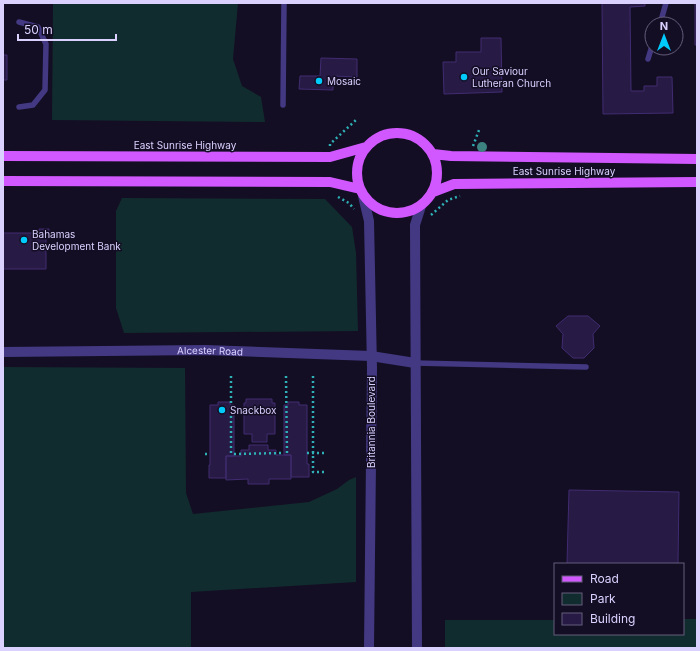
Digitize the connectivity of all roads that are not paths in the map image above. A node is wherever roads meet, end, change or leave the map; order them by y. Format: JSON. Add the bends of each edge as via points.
{"nodes":[{"id":1,"x":284,"y":3,"type":"edge"},
{"id":2,"x":666,"y":3,"type":"edge"},
{"id":3,"x":662,"y":16,"type":"edge"},
{"id":4,"x":18,"y":22,"type":"dead end"},
{"id":5,"x":649,"y":56,"type":"edge"},
{"id":6,"x":648,"y":59,"type":"dead end"},
{"id":7,"x":283,"y":105,"type":"dead end"},
{"id":8,"x":19,"y":107,"type":"dead end"},
{"id":9,"x":366,"y":147,"type":"junction"},
{"id":10,"x":433,"y":154,"type":"junction"},
{"id":11,"x":3,"y":156,"type":"edge"},
{"id":12,"x":697,"y":159,"type":"edge"},
{"id":13,"x":3,"y":181,"type":"edge"},
{"id":14,"x":697,"y":182,"type":"edge"},
{"id":15,"x":433,"y":192,"type":"junction"},
{"id":16,"x":362,"y":193,"type":"junction"},
{"id":17,"x":421,"y":206,"type":"junction"},
{"id":18,"x":3,"y":352,"type":"edge"},
{"id":19,"x":371,"y":356,"type":"junction"},
{"id":20,"x":415,"y":363,"type":"junction"},
{"id":21,"x":586,"y":367,"type":"dead end"},
{"id":22,"x":369,"y":648,"type":"edge"},
{"id":23,"x":417,"y":648,"type":"edge"}],
"edges":[{"from":1,"to":7,"type":"lane"},
{"from":2,"to":3,"type":"lane"},
{"from":4,"to":8,"type":"lane","via":[[38,28],[46,44],[45,90],[33,105]]},
{"from":5,"to":6,"type":"lane"},
{"from":9,"to":10,"type":"main road","via":[[380,137],[397,133],[415,137]]},
{"from":9,"to":11,"type":"main road","name":"East Sunrise Highway","via":[[330,157]]},
{"from":9,"to":16,"type":"main road","via":[[358,160],[356,175]]},
{"from":10,"to":12,"type":"main road","name":"East Sunrise Highway"},
{"from":10,"to":15,"type":"main road","via":[[438,166],[438,180]]},
{"from":13,"to":16,"type":"main road","via":[[330,182]]},
{"from":14,"to":15,"type":"main road","name":"East Sunrise Highway","via":[[454,184]]},
{"from":15,"to":17,"type":"main road"},
{"from":16,"to":17,"type":"main road","via":[[380,210],[401,214]]},
{"from":16,"to":19,"type":"street","name":"Britannia Boulevard","via":[[369,221]]},
{"from":17,"to":20,"type":"street","via":[[415,225]]},
{"from":18,"to":19,"type":"street","name":"Alcester Road","via":[[205,350]]},
{"from":19,"to":20,"type":"street","name":"Alcester Road"},
{"from":19,"to":22,"type":"street","name":"Britannia Boulevard"},
{"from":20,"to":21,"type":"lane"},
{"from":20,"to":23,"type":"street"}]}
